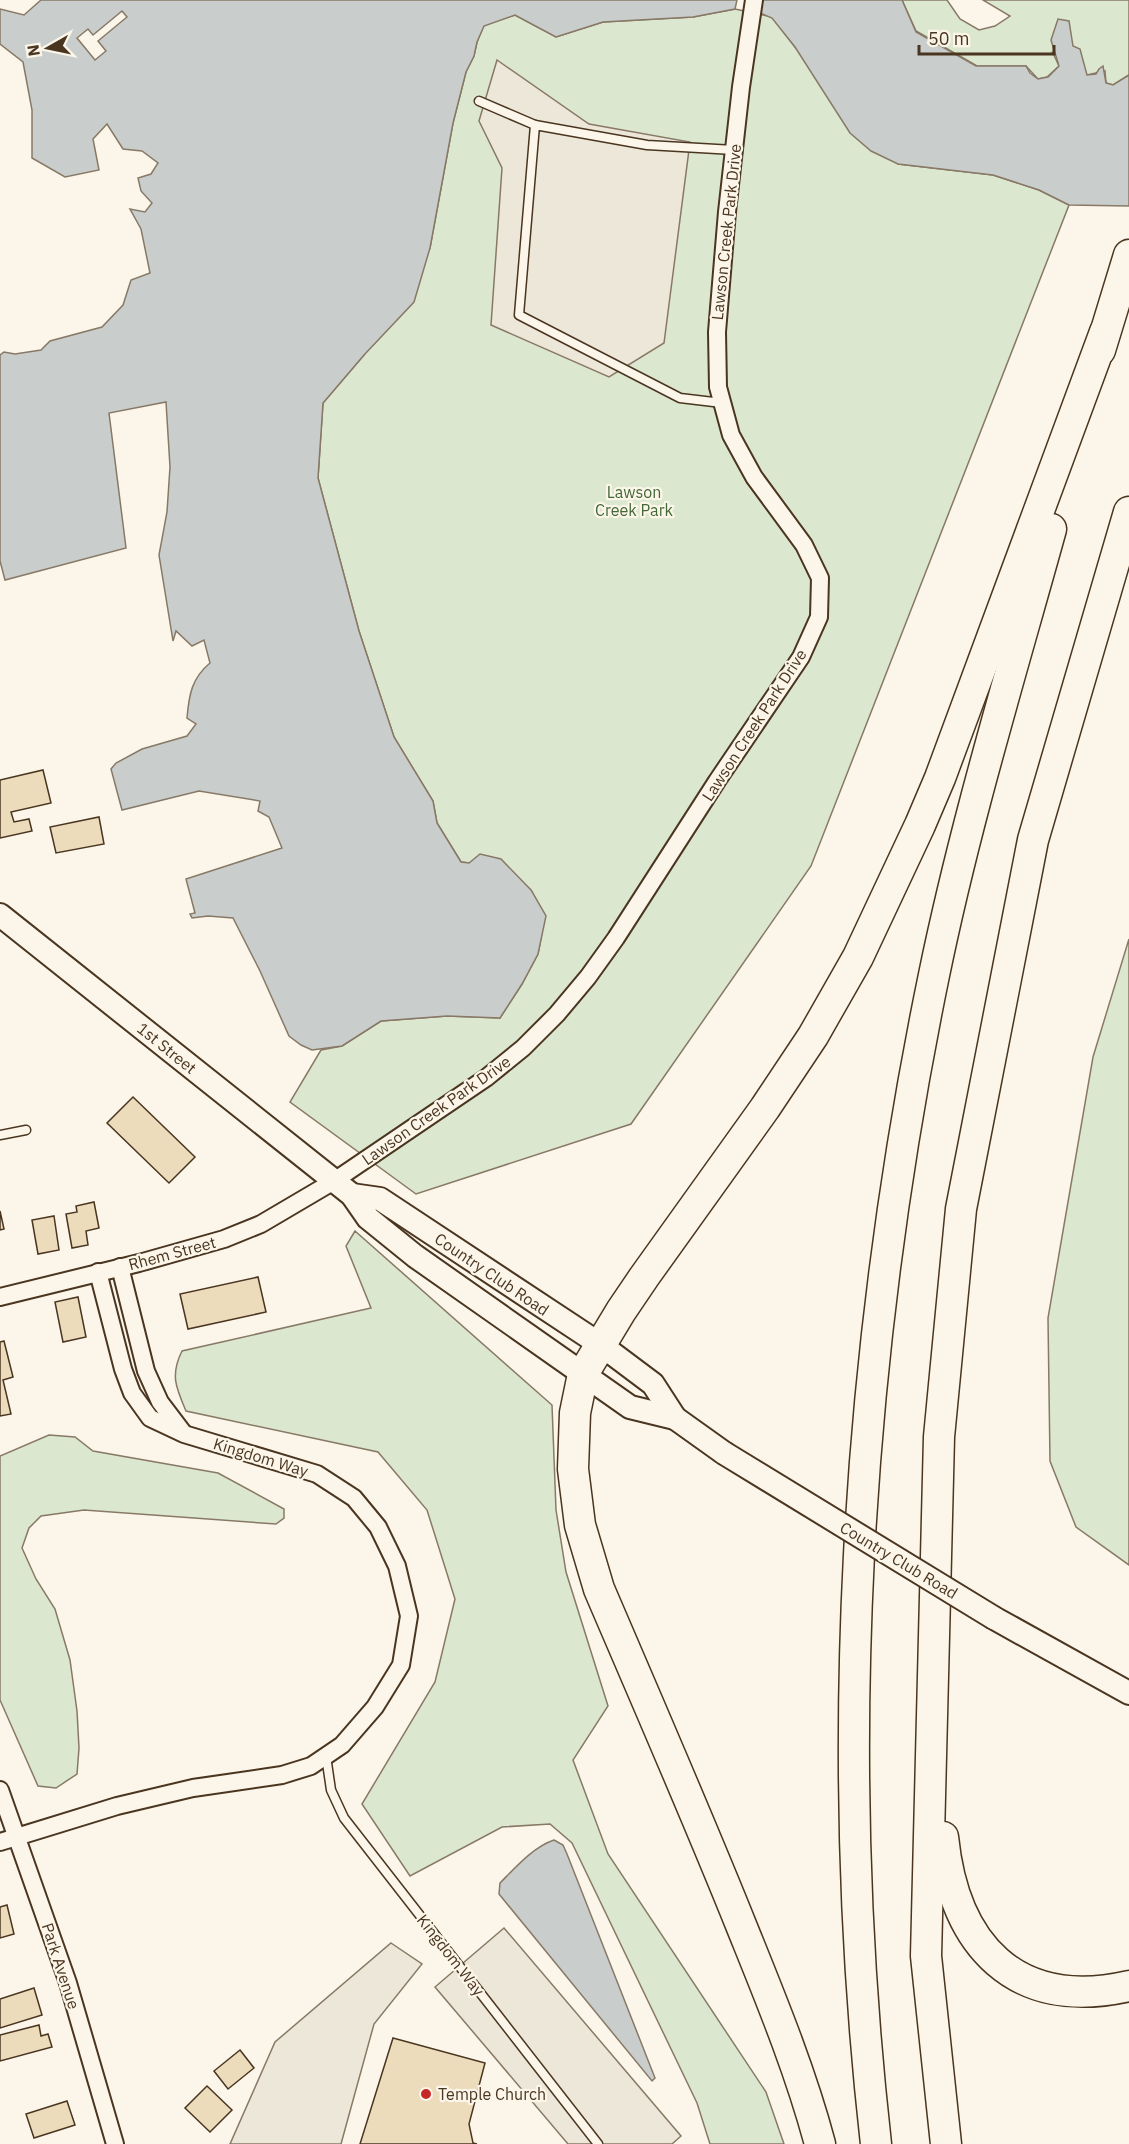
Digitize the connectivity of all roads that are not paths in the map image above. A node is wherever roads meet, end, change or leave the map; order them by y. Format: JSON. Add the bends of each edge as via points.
{"nodes":[{"id":1,"x":753,"y":0,"type":"edge"},
{"id":2,"x":479,"y":101,"type":"dead end"},
{"id":3,"x":535,"y":125,"type":"junction"},
{"id":4,"x":734,"y":150,"type":"junction"},
{"id":5,"x":1126,"y":265,"type":"edge"},
{"id":6,"x":1105,"y":332,"type":"junction"},
{"id":7,"x":722,"y":403,"type":"junction"},
{"id":8,"x":1129,"y":512,"type":"edge"},
{"id":9,"x":0,"y":915,"type":"edge"},
{"id":10,"x":26,"y":1130,"type":"dead end"},
{"id":11,"x":0,"y":1136,"type":"edge"},
{"id":12,"x":333,"y":1181,"type":"junction"},
{"id":13,"x":352,"y":1195,"type":"junction"},
{"id":14,"x":120,"y":1267,"type":"junction"},
{"id":15,"x":98,"y":1272,"type":"junction"},
{"id":16,"x":0,"y":1297,"type":"edge"},
{"id":17,"x":601,"y":1345,"type":"junction"},
{"id":18,"x":583,"y":1374,"type":"junction"},
{"id":19,"x":675,"y":1418,"type":"junction"},
{"id":20,"x":184,"y":1434,"type":"junction"},
{"id":21,"x":939,"y":1437,"type":"junction"},
{"id":22,"x":1129,"y":1693,"type":"edge"},
{"id":23,"x":326,"y":1756,"type":"junction"},
{"id":24,"x":0,"y":1790,"type":"edge"},
{"id":25,"x":18,"y":1837,"type":"junction"},
{"id":26,"x":0,"y":1842,"type":"edge"},
{"id":27,"x":1129,"y":1986,"type":"edge"},
{"id":28,"x":115,"y":2144,"type":"edge"},
{"id":29,"x":598,"y":2144,"type":"edge"},
{"id":30,"x":820,"y":2144,"type":"edge"},
{"id":31,"x":876,"y":2144,"type":"edge"},
{"id":32,"x":946,"y":2144,"type":"edge"}],
"edges":[{"from":1,"to":4,"type":"street","name":"Lawson Creek Park Drive"},
{"from":2,"to":3,"type":"lane"},
{"from":3,"to":4,"type":"lane","via":[[647,145]]},
{"from":3,"to":7,"type":"lane","via":[[519,315],[680,398]]},
{"from":4,"to":7,"type":"street","name":"Lawson Creek Park Drive","via":[[717,333]]},
{"from":5,"to":6,"type":"highway"},
{"from":6,"to":17,"type":"highway","via":[[940,778],[858,957],[801,1054],[644,1277]]},
{"from":6,"to":31,"type":"highway","via":[[949,904],[906,1122],[886,1262],[862,1492],[855,1665],[856,1866]]},
{"from":7,"to":12,"type":"street","name":"Lawson Creek Park Drive","via":[[731,435],[754,477],[804,545],[820,578],[819,616],[801,657],[616,938],[557,1014],[486,1078]]},
{"from":8,"to":21,"type":"highway","via":[[1034,840],[962,1209]]},
{"from":9,"to":12,"type":"main road","name":"1st Street"},
{"from":10,"to":11,"type":"lane"},
{"from":12,"to":13,"type":"main road","name":"Country Club Road"},
{"from":12,"to":14,"type":"street","name":"Rhem Street","via":[[261,1224],[224,1239]]},
{"from":13,"to":17,"type":"main road","name":"Country Club Road","via":[[380,1199]]},
{"from":13,"to":18,"type":"main road","name":"Country Club Road","via":[[368,1218],[415,1256]]},
{"from":14,"to":15,"type":"street","name":"Rhem Street"},
{"from":14,"to":20,"type":"street","via":[[146,1371],[160,1402]]},
{"from":15,"to":16,"type":"street","name":"Rhem Street"},
{"from":15,"to":20,"type":"street","name":"Kingdom Way","via":[[132,1393],[150,1418]]},
{"from":17,"to":18,"type":"highway"},
{"from":17,"to":19,"type":"main road","name":"Country Club Road","via":[[653,1384]]},
{"from":18,"to":19,"type":"main road","name":"Country Club Road","via":[[630,1407]]},
{"from":18,"to":30,"type":"highway","via":[[575,1413],[573,1468],[588,1556],[777,2015]]},
{"from":19,"to":22,"type":"main road","name":"Country Club Road","bridge":true,"via":[[724,1453],[994,1618]]},
{"from":20,"to":23,"type":"street","name":"Kingdom Way","via":[[317,1474],[354,1498],[378,1527],[397,1566],[409,1616],[401,1665],[375,1707],[342,1745]]},
{"from":21,"to":27,"type":"highway","via":[[942,1569],[938,1750],[945,1860],[953,1893],[965,1922],[982,1947],[1003,1967],[1027,1981],[1083,1992]]},
{"from":21,"to":32,"type":"highway","via":[[926,1956]]},
{"from":23,"to":25,"type":"street","name":"Kingdom Way","via":[[311,1766],[282,1775],[193,1788],[128,1803]]},
{"from":23,"to":29,"type":"lane","name":"Kingdom Way","via":[[331,1790],[344,1818]]},
{"from":24,"to":25,"type":"street","name":"Park Avenue"},
{"from":25,"to":26,"type":"street","name":"Kingdom Way"},
{"from":25,"to":28,"type":"street","name":"Park Avenue","via":[[68,1983]]}]}
